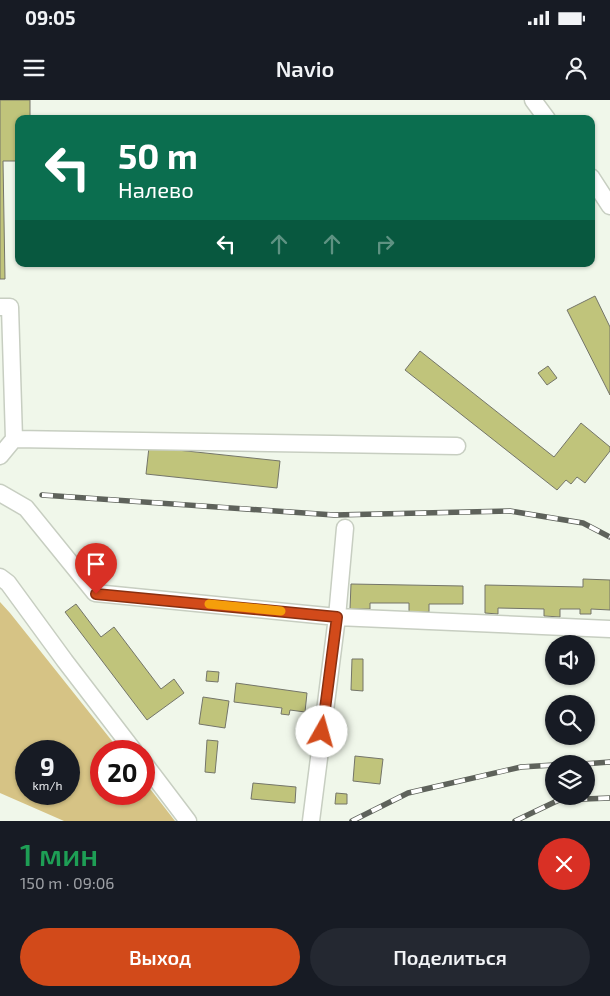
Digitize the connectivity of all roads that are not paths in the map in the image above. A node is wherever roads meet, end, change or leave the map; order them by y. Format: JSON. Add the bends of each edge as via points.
{"nodes":[{"id":1,"x":533,"y":100,"type":"edge"},
{"id":2,"x":544,"y":115,"type":"edge"},
{"id":3,"x":595,"y":182,"type":"edge"},
{"id":4,"x":610,"y":206,"type":"edge"},
{"id":5,"x":0,"y":307,"type":"edge"},
{"id":6,"x":14,"y":439,"type":"junction"},
{"id":7,"x":457,"y":446,"type":"dead end"},
{"id":8,"x":0,"y":456,"type":"edge"},
{"id":9,"x":0,"y":493,"type":"edge"},
{"id":10,"x":345,"y":528,"type":"dead end"},
{"id":11,"x":0,"y":577,"type":"edge"},
{"id":12,"x":337,"y":617,"type":"junction"},
{"id":13,"x":610,"y":629,"type":"edge"},
{"id":14,"x":125,"y":740,"type":"edge"},
{"id":15,"x":155,"y":778,"type":"edge"},
{"id":16,"x":188,"y":821,"type":"edge"},
{"id":17,"x":311,"y":821,"type":"edge"}],
"edges":[{"from":1,"to":2,"type":"street"},
{"from":3,"to":4,"type":"street"},
{"from":5,"to":6,"type":"street","via":[[10,307]]},
{"from":6,"to":7,"type":"street"},
{"from":6,"to":8,"type":"street"},
{"from":9,"to":12,"type":"street","via":[[26,508],[96,594]]},
{"from":10,"to":12,"type":"street"},
{"from":11,"to":14,"type":"street","via":[[8,583]]},
{"from":12,"to":13,"type":"street"},
{"from":12,"to":17,"type":"street"},
{"from":15,"to":16,"type":"street"}]}
